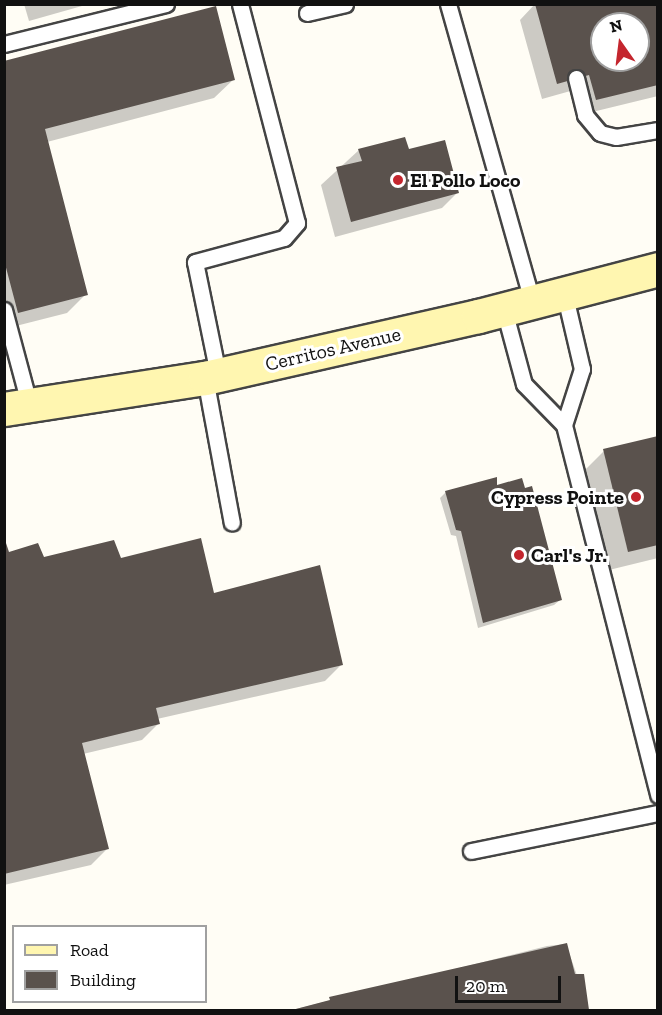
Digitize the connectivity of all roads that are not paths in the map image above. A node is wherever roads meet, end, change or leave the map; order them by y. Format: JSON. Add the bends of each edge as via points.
{"nodes":[{"id":1,"x":166,"y":4,"type":"edge"},
{"id":2,"x":240,"y":4,"type":"edge"},
{"id":3,"x":345,"y":4,"type":"edge"},
{"id":4,"x":448,"y":4,"type":"edge"},
{"id":5,"x":307,"y":13,"type":"dead end"},
{"id":6,"x":4,"y":44,"type":"edge"},
{"id":7,"x":576,"y":78,"type":"dead end"},
{"id":8,"x":657,"y":130,"type":"edge"},
{"id":9,"x":657,"y":269,"type":"edge"},
{"id":10,"x":564,"y":292,"type":"junction"},
{"id":11,"x":518,"y":305,"type":"junction"},
{"id":12,"x":4,"y":310,"type":"edge"},
{"id":13,"x":212,"y":376,"type":"junction"},
{"id":14,"x":17,"y":408,"type":"edge"},
{"id":15,"x":564,"y":425,"type":"junction"},
{"id":16,"x":232,"y":523,"type":"dead end"},
{"id":17,"x":657,"y":795,"type":"edge"},
{"id":18,"x":657,"y":813,"type":"edge"},
{"id":19,"x":471,"y":851,"type":"dead end"}],
"edges":[{"from":1,"to":6,"type":"lane"},
{"from":2,"to":13,"type":"lane","via":[[297,223],[284,238],[195,262]]},
{"from":3,"to":5,"type":"lane"},
{"from":4,"to":11,"type":"lane"},
{"from":7,"to":8,"type":"lane","via":[[585,115],[600,133],[616,137]]},
{"from":9,"to":10,"type":"main road","name":"Cerritos Avenue"},
{"from":10,"to":11,"type":"main road","name":"Cerritos Avenue"},
{"from":10,"to":15,"type":"lane","via":[[582,369]]},
{"from":11,"to":13,"type":"main road","name":"Cerritos Avenue"},
{"from":11,"to":15,"type":"lane","via":[[524,384]]},
{"from":12,"to":14,"type":"lane"},
{"from":13,"to":14,"type":"main road","name":"Cerritos Avenue"},
{"from":13,"to":16,"type":"lane"},
{"from":15,"to":17,"type":"lane"},
{"from":18,"to":19,"type":"lane"}]}
